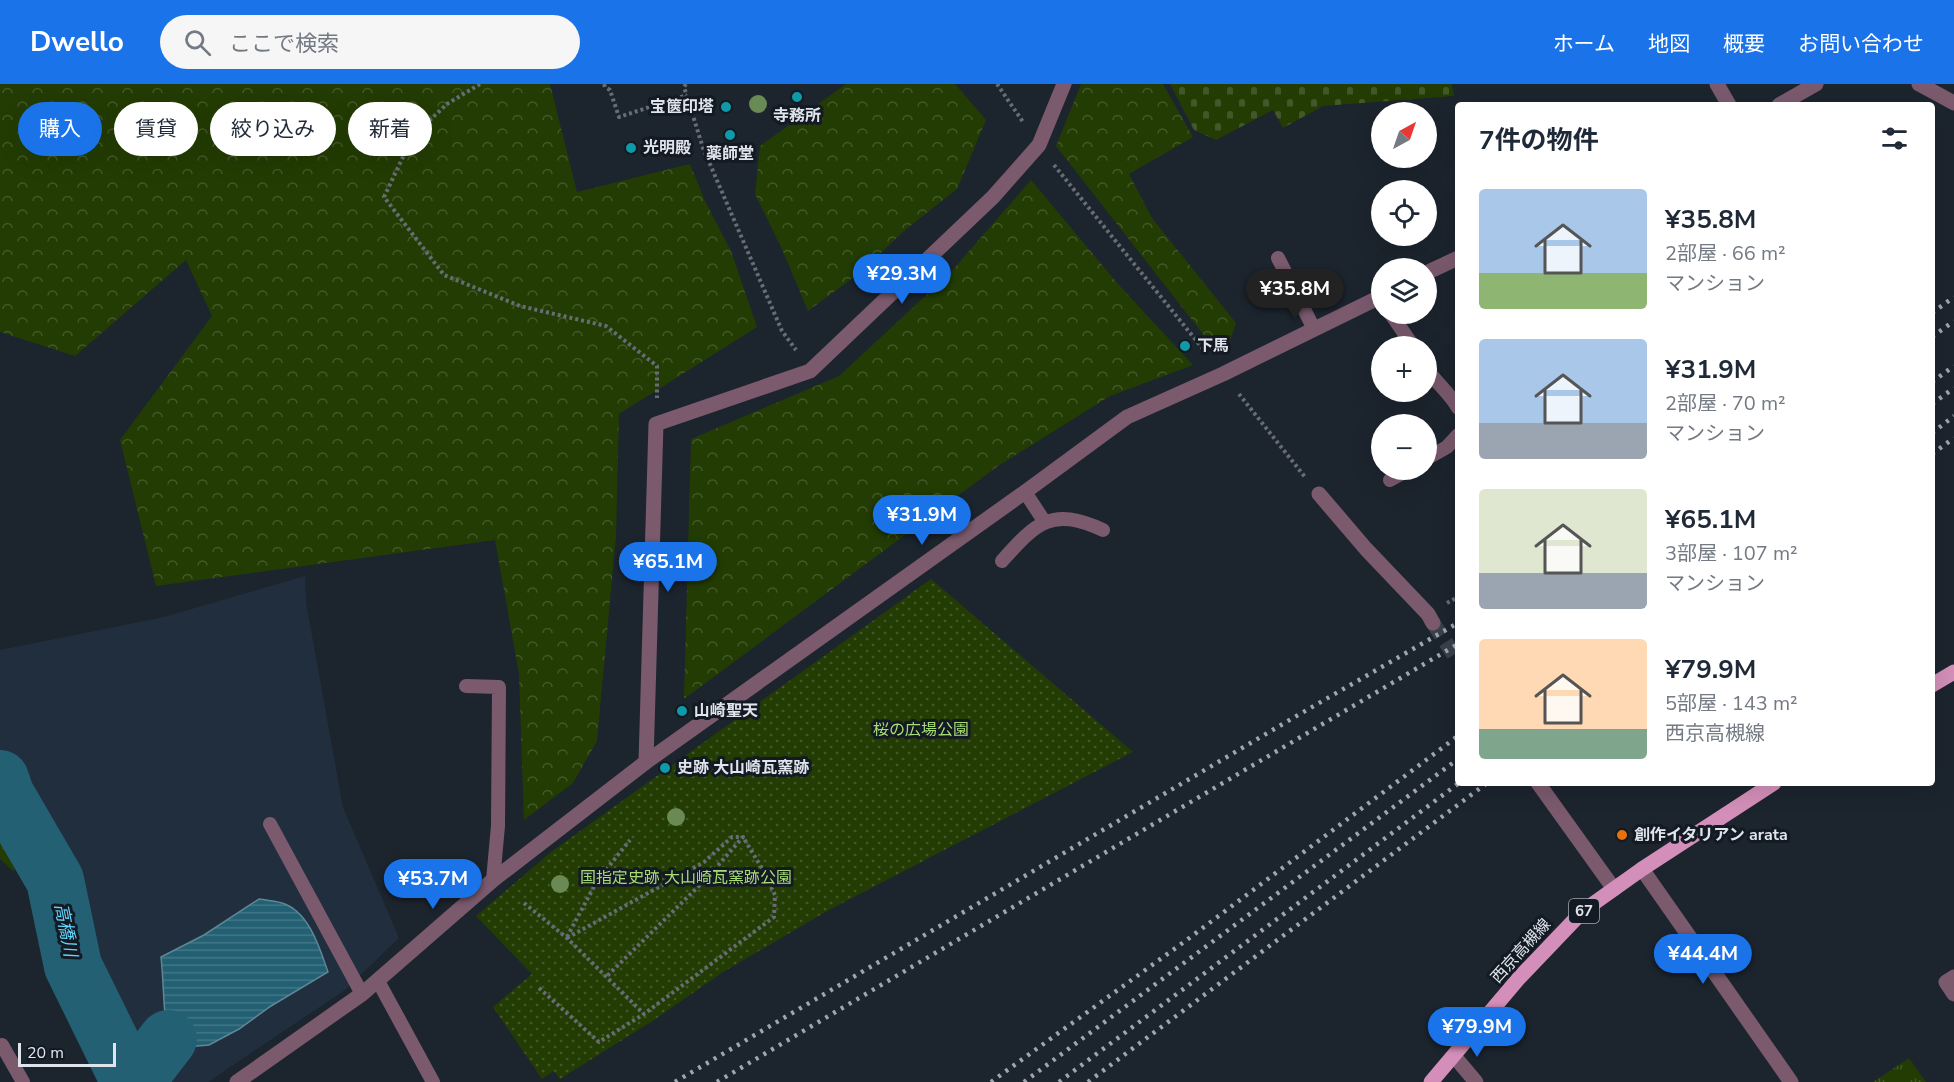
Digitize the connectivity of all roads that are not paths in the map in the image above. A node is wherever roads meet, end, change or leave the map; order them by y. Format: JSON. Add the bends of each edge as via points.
{"nodes":[{"id":1,"x":1064,"y":84,"type":"edge"},
{"id":2,"x":1717,"y":84,"type":"edge"},
{"id":3,"x":1816,"y":84,"type":"edge"},
{"id":4,"x":1919,"y":84,"type":"edge"},
{"id":5,"x":1727,"y":102,"type":"edge"},
{"id":6,"x":1784,"y":102,"type":"edge"},
{"id":7,"x":1954,"y":103,"type":"edge"},
{"id":8,"x":1278,"y":258,"type":"dead end"},
{"id":9,"x":1455,"y":259,"type":"edge"},
{"id":10,"x":1437,"y":268,"type":"edge"},
{"id":11,"x":1371,"y":302,"type":"edge"},
{"id":12,"x":1314,"y":329,"type":"junction"},
{"id":13,"x":1437,"y":383,"type":"edge"},
{"id":14,"x":1455,"y":402,"type":"edge"},
{"id":15,"x":1455,"y":438,"type":"edge"},
{"id":16,"x":1437,"y":453,"type":"edge"},
{"id":17,"x":1025,"y":492,"type":"junction"},
{"id":18,"x":1319,"y":494,"type":"road end"},
{"id":19,"x":1044,"y":521,"type":"junction"},
{"id":20,"x":1103,"y":530,"type":"dead end"},
{"id":21,"x":1002,"y":561,"type":"dead end"},
{"id":22,"x":1433,"y":623,"type":"tunnel mouth"},
{"id":23,"x":1954,"y":672,"type":"edge"},
{"id":24,"x":1935,"y":683,"type":"edge"},
{"id":25,"x":466,"y":686,"type":"dead end"},
{"id":26,"x":646,"y":762,"type":"junction"},
{"id":27,"x":1540,"y":786,"type":"edge"},
{"id":28,"x":1769,"y":786,"type":"edge"},
{"id":29,"x":270,"y":824,"type":"dead end"},
{"id":30,"x":1642,"y":869,"type":"junction"},
{"id":31,"x":493,"y":880,"type":"junction"},
{"id":32,"x":1614,"y":890,"type":"junction"},
{"id":33,"x":1954,"y":977,"type":"edge"},
{"id":34,"x":378,"y":981,"type":"junction"},
{"id":35,"x":362,"y":994,"type":"junction"},
{"id":36,"x":1954,"y":994,"type":"edge"},
{"id":37,"x":2,"y":1045,"type":"dead end"},
{"id":38,"x":1454,"y":1056,"type":"junction"},
{"id":39,"x":23,"y":1082,"type":"edge"},
{"id":40,"x":237,"y":1082,"type":"edge"},
{"id":41,"x":433,"y":1082,"type":"edge"},
{"id":42,"x":1431,"y":1082,"type":"edge"},
{"id":43,"x":1476,"y":1082,"type":"edge"},
{"id":44,"x":1791,"y":1082,"type":"edge"}],
"edges":[{"from":1,"to":26,"type":"street","via":[[1039,145],[993,197],[810,371],[657,424]]},
{"from":2,"to":5,"type":"street"},
{"from":3,"to":6,"type":"street"},
{"from":4,"to":7,"type":"street"},
{"from":8,"to":12,"type":"lane"},
{"from":9,"to":10,"type":"street"},
{"from":11,"to":12,"type":"street"},
{"from":12,"to":17,"type":"street","via":[[1127,417]]},
{"from":13,"to":14,"type":"lane"},
{"from":15,"to":16,"type":"lane"},
{"from":17,"to":19,"type":"lane"},
{"from":17,"to":26,"type":"street"},
{"from":18,"to":22,"type":"street"},
{"from":19,"to":20,"type":"lane","via":[[1065,519]]},
{"from":19,"to":21,"type":"lane"},
{"from":23,"to":24,"type":"main road"},
{"from":25,"to":31,"type":"lane","via":[[499,687],[498,826]]},
{"from":26,"to":31,"type":"street"},
{"from":27,"to":32,"type":"street"},
{"from":28,"to":30,"type":"main road","name":"西京高槻線","number":"67"},
{"from":29,"to":35,"type":"lane"},
{"from":30,"to":32,"type":"main road","name":"西京高槻線","number":"67"},
{"from":30,"to":44,"type":"street"},
{"from":31,"to":34,"type":"street"},
{"from":32,"to":38,"type":"main road","name":"西京高槻線","number":"67","via":[[1583,911],[1558,936]]},
{"from":33,"to":36,"type":"street","via":[[1946,982]]},
{"from":34,"to":35,"type":"street"},
{"from":34,"to":41,"type":"lane"},
{"from":35,"to":40,"type":"street"},
{"from":37,"to":39,"type":"lane"},
{"from":38,"to":42,"type":"main road","name":"西京高槻線","number":"67"},
{"from":38,"to":43,"type":"street"}]}
